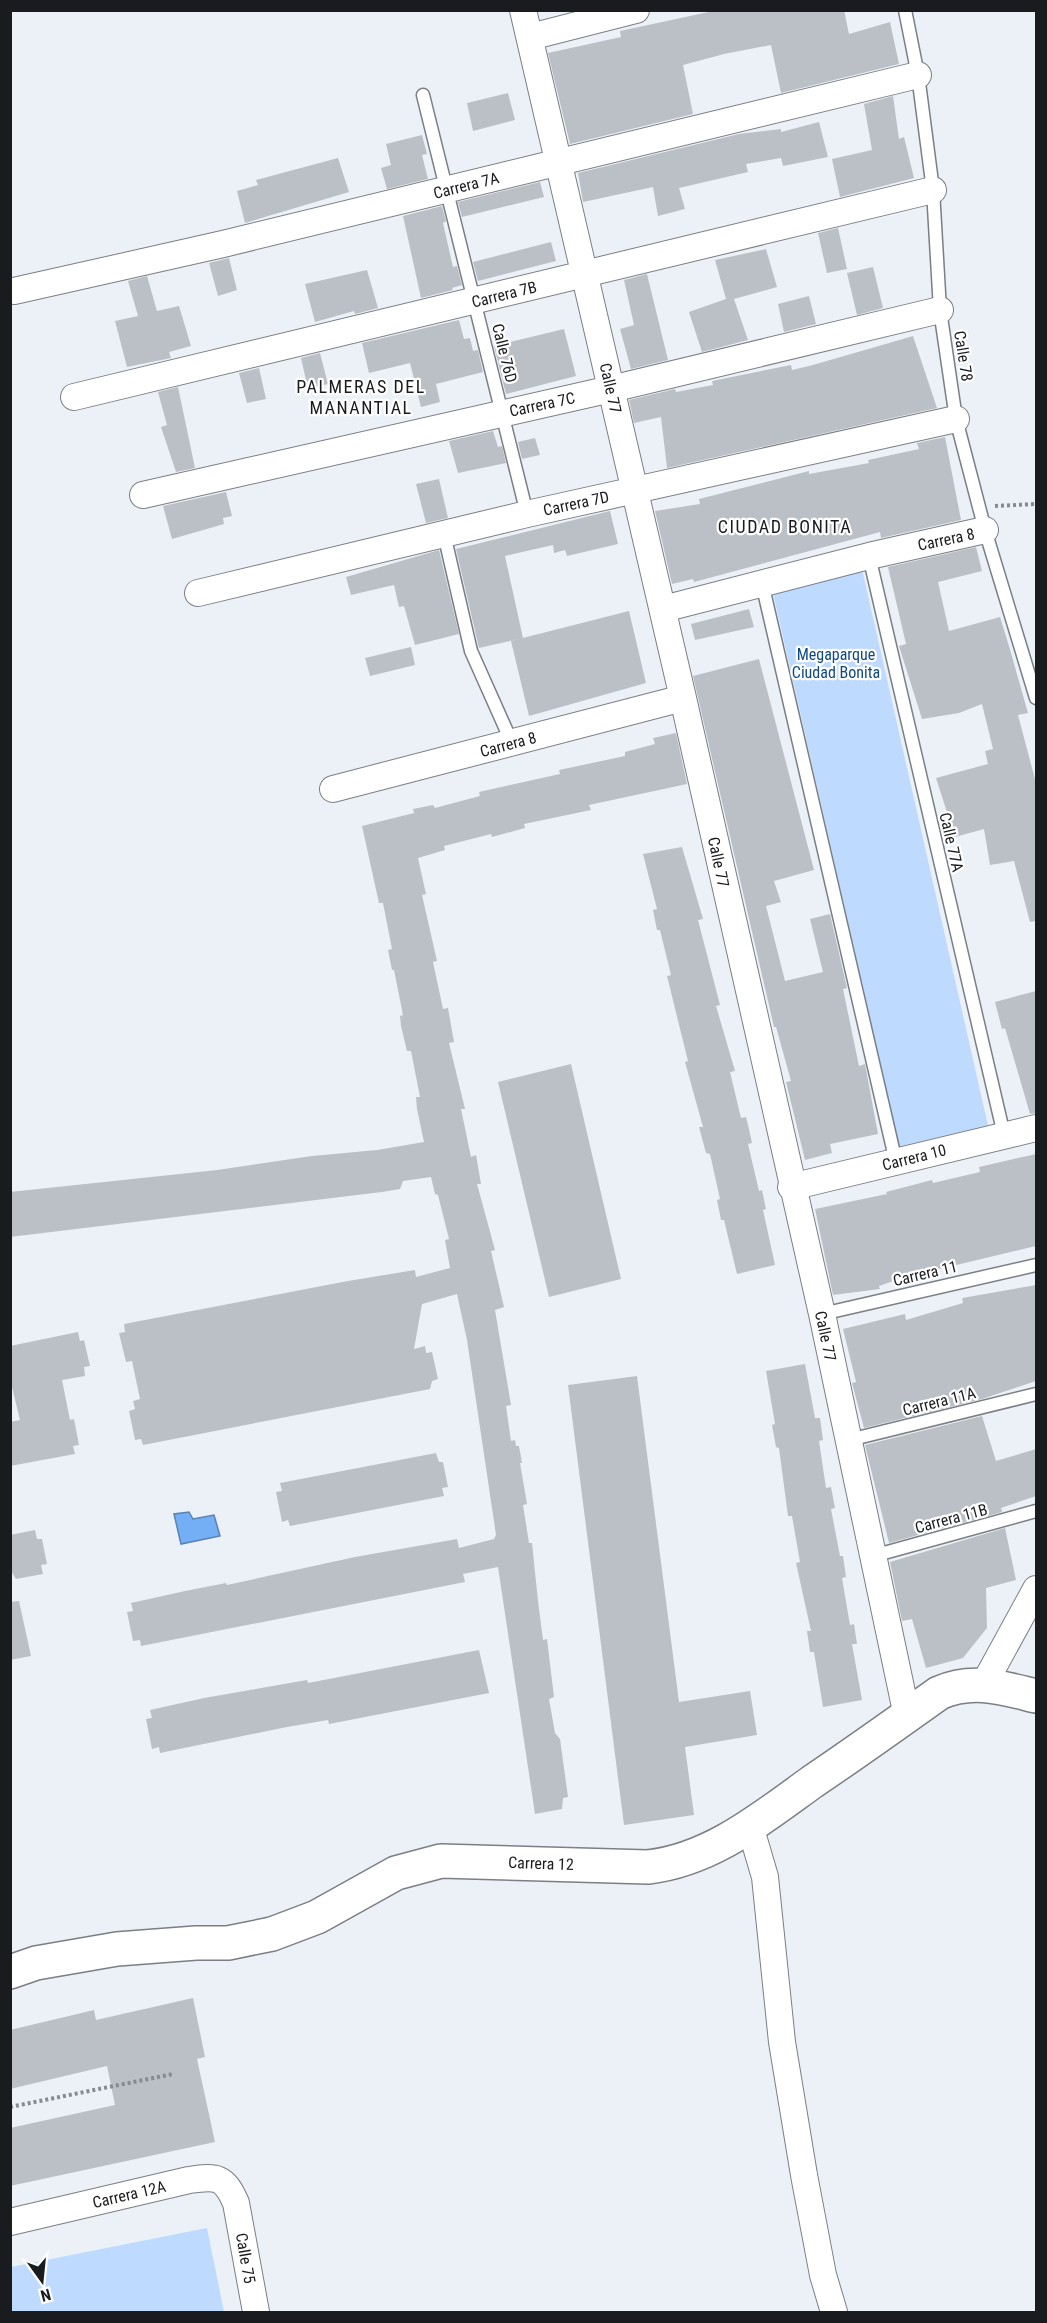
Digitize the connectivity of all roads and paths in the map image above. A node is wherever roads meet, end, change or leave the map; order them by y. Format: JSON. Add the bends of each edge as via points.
{"nodes":[{"id":1,"x":523,"y":10,"type":"edge"},
{"id":2,"x":636,"y":10,"type":"edge"},
{"id":3,"x":905,"y":10,"type":"edge"},
{"id":4,"x":530,"y":37,"type":"junction"},
{"id":5,"x":918,"y":75,"type":"junction"},
{"id":6,"x":423,"y":95,"type":"dead end"},
{"id":7,"x":559,"y":161,"type":"junction"},
{"id":8,"x":448,"y":189,"type":"junction"},
{"id":9,"x":933,"y":190,"type":"junction"},
{"id":10,"x":585,"y":274,"type":"junction"},
{"id":11,"x":14,"y":291,"type":"dead end"},
{"id":12,"x":475,"y":302,"type":"junction"},
{"id":13,"x":940,"y":310,"type":"junction"},
{"id":14,"x":611,"y":389,"type":"junction"},
{"id":15,"x":74,"y":397,"type":"dead end"},
{"id":16,"x":503,"y":412,"type":"junction"},
{"id":17,"x":956,"y":419,"type":"junction"},
{"id":18,"x":636,"y":490,"type":"junction"},
{"id":19,"x":142,"y":495,"type":"dead end"},
{"id":20,"x":1036,"y":504,"type":"edge"},
{"id":21,"x":527,"y":514,"type":"junction"},
{"id":22,"x":982,"y":518,"type":"junction"},
{"id":23,"x":444,"y":534,"type":"junction"},
{"id":24,"x":869,"y":556,"type":"junction"},
{"id":25,"x":762,"y":583,"type":"junction"},
{"id":26,"x":198,"y":593,"type":"dead end"},
{"id":27,"x":663,"y":609,"type":"junction"},
{"id":28,"x":683,"y":698,"type":"junction"},
{"id":29,"x":1036,"y":698,"type":"edge"},
{"id":30,"x":512,"y":743,"type":"junction"},
{"id":31,"x":333,"y":789,"type":"dead end"},
{"id":32,"x":1036,"y":1128,"type":"edge"},
{"id":33,"x":1004,"y":1136,"type":"junction"},
{"id":34,"x":896,"y":1162,"type":"junction"},
{"id":35,"x":791,"y":1187,"type":"junction"},
{"id":36,"x":1036,"y":1265,"type":"edge"},
{"id":37,"x":822,"y":1314,"type":"junction"},
{"id":38,"x":1036,"y":1394,"type":"edge"},
{"id":39,"x":849,"y":1440,"type":"junction"},
{"id":40,"x":1036,"y":1511,"type":"edge"},
{"id":41,"x":873,"y":1556,"type":"junction"},
{"id":42,"x":1036,"y":1589,"type":"edge"},
{"id":43,"x":984,"y":1684,"type":"junction"},
{"id":44,"x":1036,"y":1696,"type":"edge"},
{"id":45,"x":907,"y":1716,"type":"junction"},
{"id":46,"x":750,"y":1826,"type":"junction"},
{"id":47,"x":10,"y":1972,"type":"edge"},
{"id":48,"x":173,"y":2074,"type":"dead end"},
{"id":49,"x":10,"y":2107,"type":"edge"},
{"id":50,"x":236,"y":2203,"type":"joint"},
{"id":51,"x":10,"y":2222,"type":"edge"},
{"id":52,"x":256,"y":2313,"type":"edge"},
{"id":53,"x":834,"y":2313,"type":"edge"}],
"edges":[{"from":1,"to":4,"type":"street","name":"Calle 77"},
{"from":2,"to":4,"type":"street"},
{"from":3,"to":5,"type":"lane","name":"Calle 78"},
{"from":4,"to":7,"type":"street","name":"Calle 77"},
{"from":5,"to":7,"type":"street","name":"Carrera 7A"},
{"from":5,"to":9,"type":"lane","name":"Calle 78"},
{"from":6,"to":8,"type":"lane","name":"Calle 76D"},
{"from":7,"to":8,"type":"street","name":"Carrera 7A"},
{"from":7,"to":10,"type":"street","name":"Calle 77"},
{"from":8,"to":11,"type":"street","name":"Carrera 7A"},
{"from":8,"to":12,"type":"lane","name":"Calle 76D"},
{"from":9,"to":10,"type":"street","name":"Carrera 7B"},
{"from":9,"to":13,"type":"lane","name":"Calle 78"},
{"from":10,"to":12,"type":"street","name":"Carrera 7B"},
{"from":10,"to":14,"type":"street","name":"Calle 77"},
{"from":12,"to":15,"type":"street","name":"Carrera 7B"},
{"from":12,"to":16,"type":"lane","name":"Calle 76D"},
{"from":13,"to":14,"type":"street","name":"Carrera 7C"},
{"from":13,"to":17,"type":"lane","name":"Calle 78"},
{"from":14,"to":16,"type":"street","name":"Carrera 7C"},
{"from":14,"to":18,"type":"street","name":"Calle 77"},
{"from":16,"to":19,"type":"street","name":"Carrera 7C"},
{"from":16,"to":21,"type":"lane","name":"Calle 76D"},
{"from":17,"to":18,"type":"street","name":"Carrera 7D"},
{"from":17,"to":22,"type":"lane","name":"Calle 78"},
{"from":18,"to":21,"type":"street","name":"Carrera 7D"},
{"from":18,"to":27,"type":"street","name":"Calle 77"},
{"from":20,"to":22,"type":"path"},
{"from":21,"to":23,"type":"street","name":"Carrera 7D"},
{"from":22,"to":24,"type":"street","name":"Carrera 8"},
{"from":22,"to":29,"type":"lane","name":"Calle 78"},
{"from":23,"to":26,"type":"street","name":"Carrera 7D"},
{"from":23,"to":30,"type":"lane","via":[[471,651]]},
{"from":24,"to":25,"type":"street","name":"Carrera 8"},
{"from":24,"to":33,"type":"lane","name":"Calle 77A"},
{"from":25,"to":27,"type":"street","name":"Carrera 8"},
{"from":25,"to":34,"type":"lane"},
{"from":27,"to":28,"type":"street","name":"Calle 77"},
{"from":28,"to":30,"type":"street","name":"Carrera 8"},
{"from":28,"to":35,"type":"street","name":"Calle 77"},
{"from":30,"to":31,"type":"street","name":"Carrera 8"},
{"from":32,"to":33,"type":"street","name":"Carrera 10"},
{"from":33,"to":34,"type":"street","name":"Carrera 10"},
{"from":34,"to":35,"type":"street","name":"Carrera 10"},
{"from":35,"to":37,"type":"street","name":"Calle 77"},
{"from":36,"to":37,"type":"lane","name":"Carrera 11"},
{"from":37,"to":39,"type":"street","name":"Calle 77"},
{"from":38,"to":39,"type":"lane","name":"Carrera 11A"},
{"from":39,"to":41,"type":"street","name":"Calle 77"},
{"from":40,"to":41,"type":"lane","name":"Carrera 11B"},
{"from":41,"to":45,"type":"street","name":"Calle 77"},
{"from":42,"to":43,"type":"street"},
{"from":43,"to":44,"type":"main road","name":"Carrera 12"},
{"from":43,"to":45,"type":"main road","name":"Carrera 12","via":[[953,1687]]},
{"from":45,"to":46,"type":"main road","name":"Carrera 12"},
{"from":46,"to":47,"type":"main road","name":"Carrera 12","via":[[700,1855],[675,1864],[648,1867],[441,1861],[396,1873],[317,1917],[272,1934],[228,1943],[117,1949],[36,1963]]},
{"from":46,"to":53,"type":"street","via":[[765,1877],[782,2042],[804,2175]]},
{"from":48,"to":49,"type":"path"},
{"from":50,"to":51,"type":"street","name":"Carrera 12A","via":[[220,2179],[207,2177]]},
{"from":50,"to":52,"type":"street","name":"Calle 75"}]}
